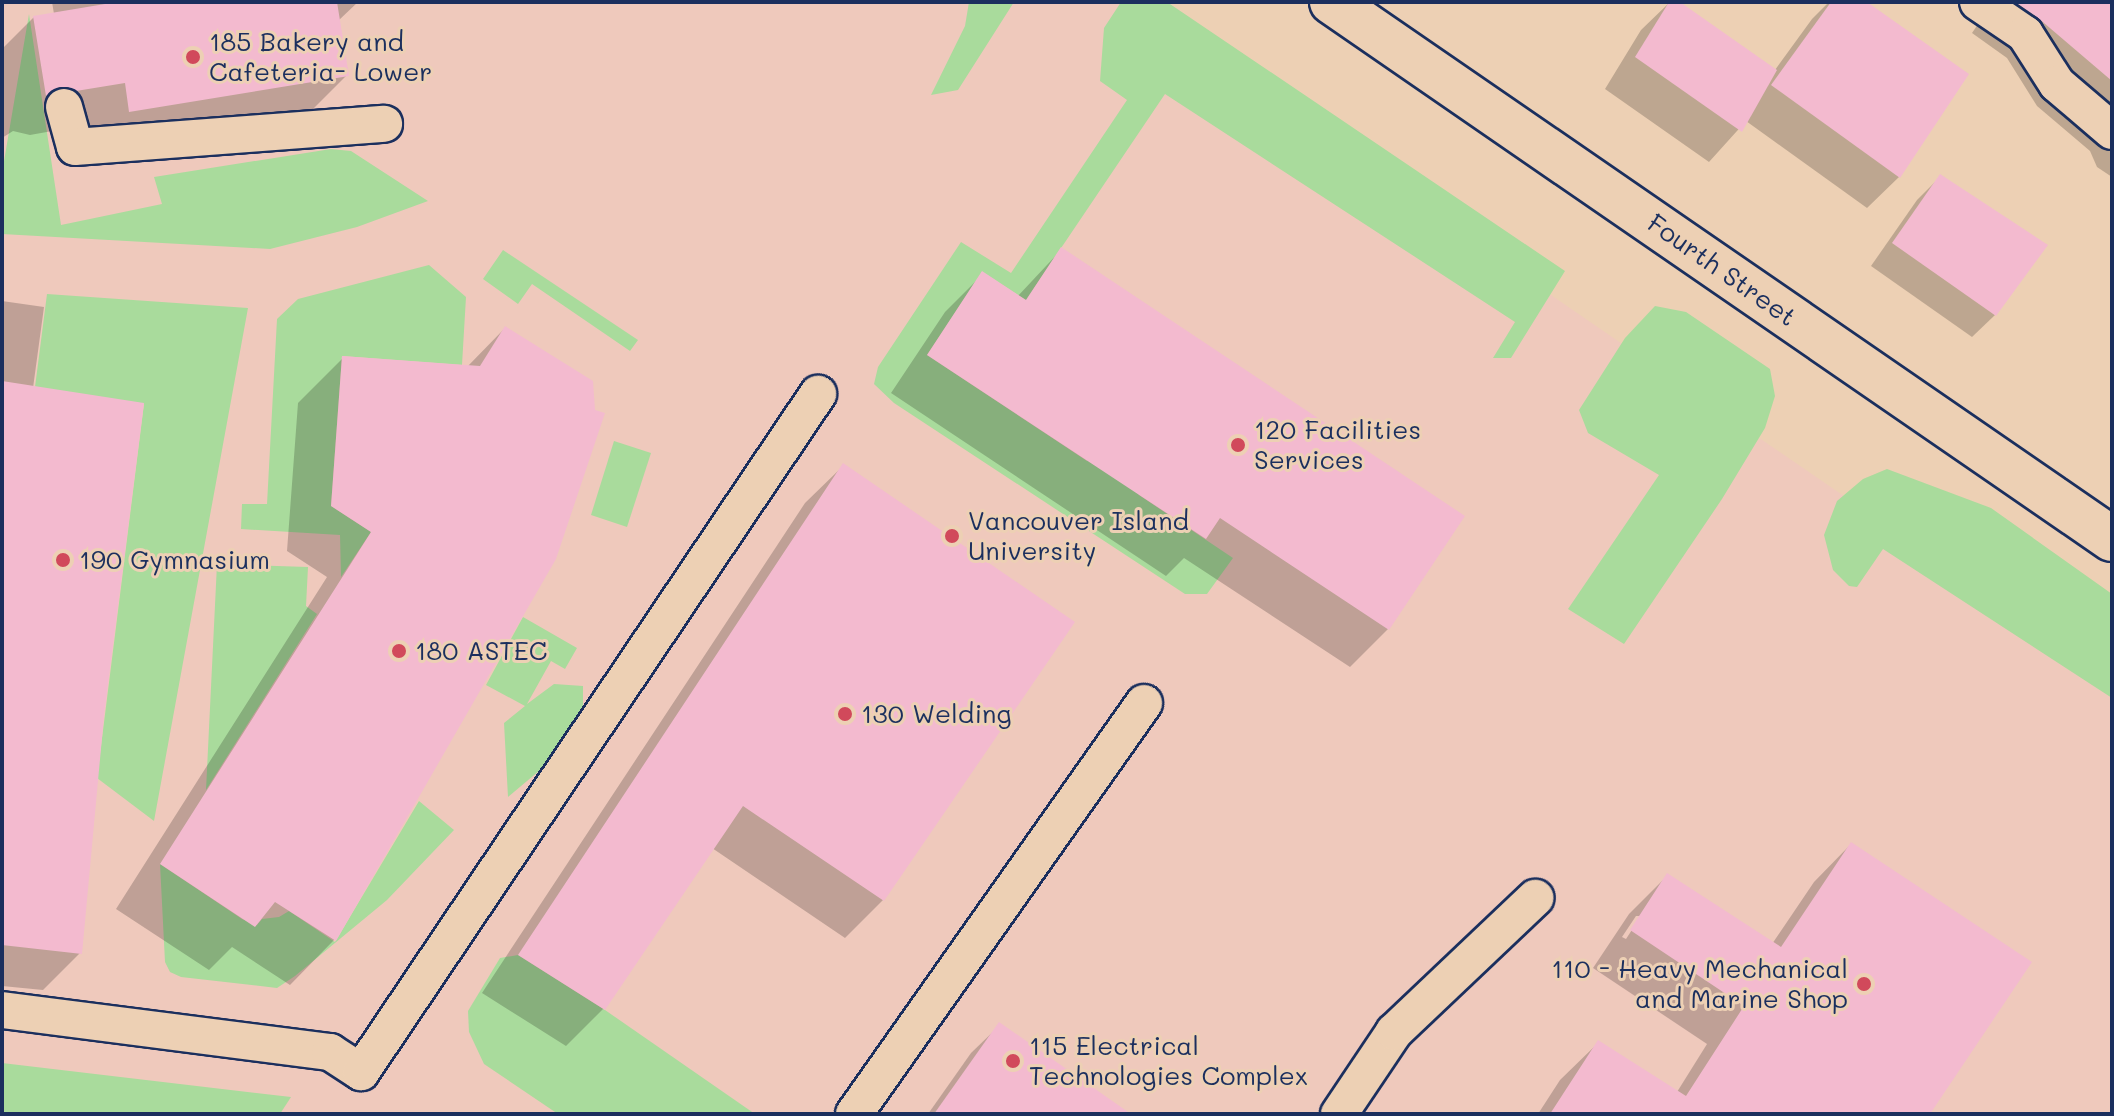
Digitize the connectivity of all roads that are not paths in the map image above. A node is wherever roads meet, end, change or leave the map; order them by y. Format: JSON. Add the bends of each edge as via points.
{"nodes":[{"id":1,"x":1332,"y":2,"type":"edge"},
{"id":2,"x":1978,"y":2,"type":"edge"},
{"id":3,"x":64,"y":107,"type":"dead end"},
{"id":4,"x":384,"y":124,"type":"dead end"},
{"id":5,"x":2112,"y":131,"type":"edge"},
{"id":6,"x":818,"y":394,"type":"dead end"},
{"id":7,"x":2112,"y":539,"type":"edge"},
{"id":8,"x":1144,"y":703,"type":"dead end"},
{"id":9,"x":1535,"y":898,"type":"dead end"},
{"id":10,"x":2,"y":1010,"type":"edge"},
{"id":11,"x":854,"y":1114,"type":"edge"},
{"id":12,"x":1339,"y":1114,"type":"edge"}],
"edges":[{"from":1,"to":7,"type":"street","name":"Fourth Street"},
{"from":2,"to":5,"type":"lane","via":[[2025,34],[2057,84]]},
{"from":3,"to":4,"type":"lane","via":[[75,147]]},
{"from":6,"to":10,"type":"lane","via":[[361,1072],[330,1052]]},
{"from":8,"to":11,"type":"lane"},
{"from":9,"to":12,"type":"lane","via":[[1394,1032]]}]}
